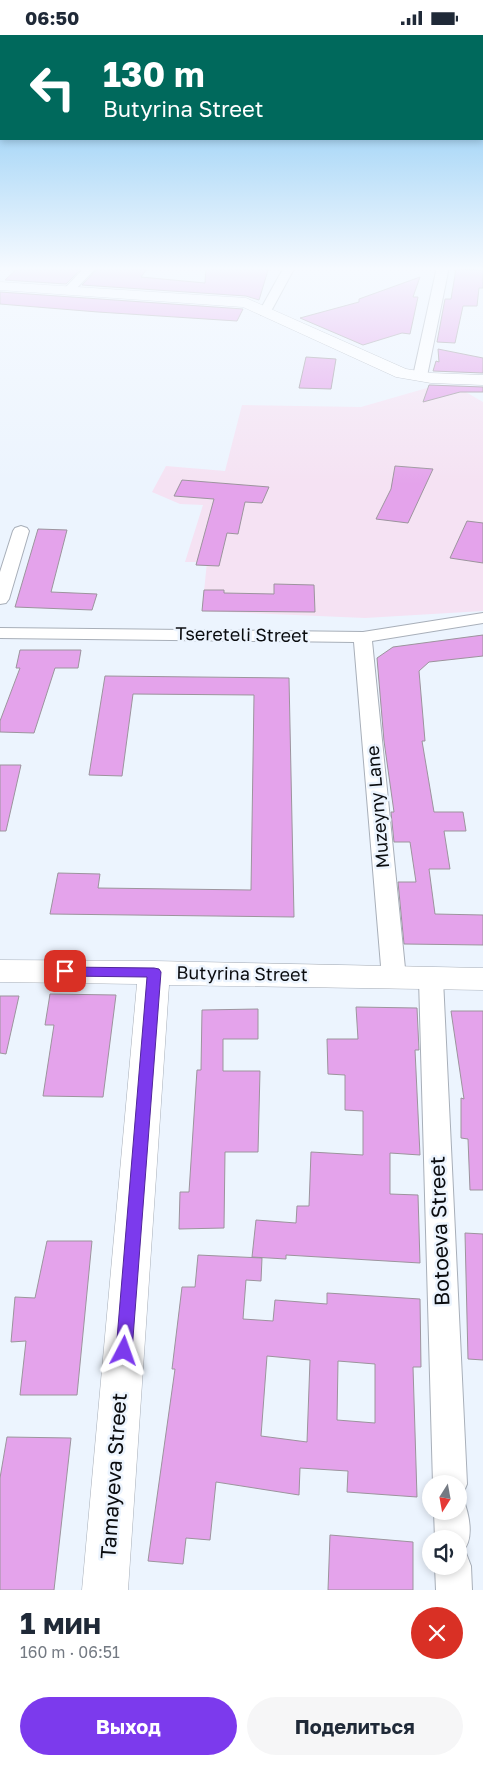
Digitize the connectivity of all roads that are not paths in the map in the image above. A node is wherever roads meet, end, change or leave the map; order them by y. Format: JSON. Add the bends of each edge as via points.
{"nodes":[{"id":1,"x":326,"y":340,"type":"edge"},
{"id":2,"x":428,"y":340,"type":"edge"},
{"id":3,"x":420,"y":377,"type":"junction"},
{"id":4,"x":483,"y":380,"type":"edge"},
{"id":5,"x":21,"y":531,"type":"dead end"},
{"id":6,"x":0,"y":599,"type":"edge"},
{"id":7,"x":483,"y":618,"type":"edge"},
{"id":8,"x":0,"y":633,"type":"edge"},
{"id":9,"x":363,"y":637,"type":"junction"},
{"id":10,"x":0,"y":971,"type":"edge"},
{"id":11,"x":154,"y":972,"type":"junction"},
{"id":12,"x":394,"y":978,"type":"junction"},
{"id":13,"x":431,"y":979,"type":"junction"},
{"id":14,"x":483,"y":979,"type":"edge"},
{"id":15,"x":450,"y":1475,"type":"edge"},
{"id":16,"x":453,"y":1575,"type":"edge"},
{"id":17,"x":106,"y":1590,"type":"edge"},
{"id":18,"x":454,"y":1590,"type":"edge"}],
"edges":[{"from":1,"to":3,"type":"main road","via":[[391,369]]},
{"from":2,"to":3,"type":"street"},
{"from":3,"to":4,"type":"main road"},
{"from":5,"to":6,"type":"street"},
{"from":7,"to":9,"type":"street","name":"Tsereteli Street"},
{"from":8,"to":9,"type":"street","name":"Tsereteli Street"},
{"from":9,"to":12,"type":"street","name":"Muzeyny Lane"},
{"from":10,"to":11,"type":"main road","name":"Butyrina Street"},
{"from":11,"to":12,"type":"main road","name":"Butyrina Street"},
{"from":11,"to":17,"type":"main road","name":"Tamayeva Street"},
{"from":12,"to":13,"type":"main road","name":"Butyrina Street"},
{"from":13,"to":14,"type":"main road","name":"Butyrina Street"},
{"from":13,"to":15,"type":"street","name":"Botoeva Street"},
{"from":16,"to":18,"type":"street"}]}
